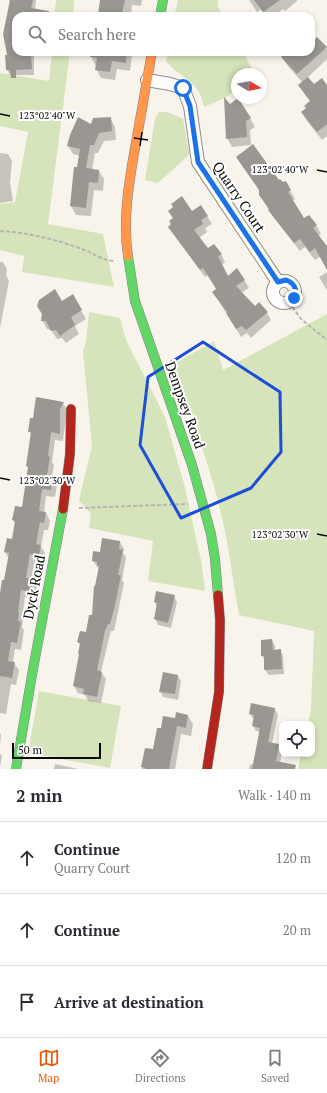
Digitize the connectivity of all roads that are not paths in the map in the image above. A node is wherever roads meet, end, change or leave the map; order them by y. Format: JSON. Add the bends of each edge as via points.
{"nodes":[{"id":1,"x":163,"y":0,"type":"edge"},
{"id":2,"x":161,"y":12,"type":"edge"},
{"id":3,"x":151,"y":56,"type":"edge"},
{"id":4,"x":147,"y":80,"type":"junction"},
{"id":5,"x":289,"y":302,"type":"road end"},
{"id":6,"x":71,"y":410,"type":"dead end"},
{"id":7,"x":16,"y":769,"type":"edge"},
{"id":8,"x":207,"y":769,"type":"edge"}],
"edges":[{"from":1,"to":2,"type":"street"},
{"from":3,"to":4,"type":"street","name":"Dempsey Road"},
{"from":4,"to":5,"type":"street","name":"Quarry Court","via":[[183,88],[190,106],[198,162],[278,282],[286,280],[295,287],[296,294]]},
{"from":4,"to":8,"type":"street","name":"Dempsey Road","via":[[127,199],[128,262],[135,301],[192,465],[215,558],[220,626],[219,692]]},
{"from":6,"to":7,"type":"street","name":"Dyck Road","via":[[70,454],[63,509]]}]}
